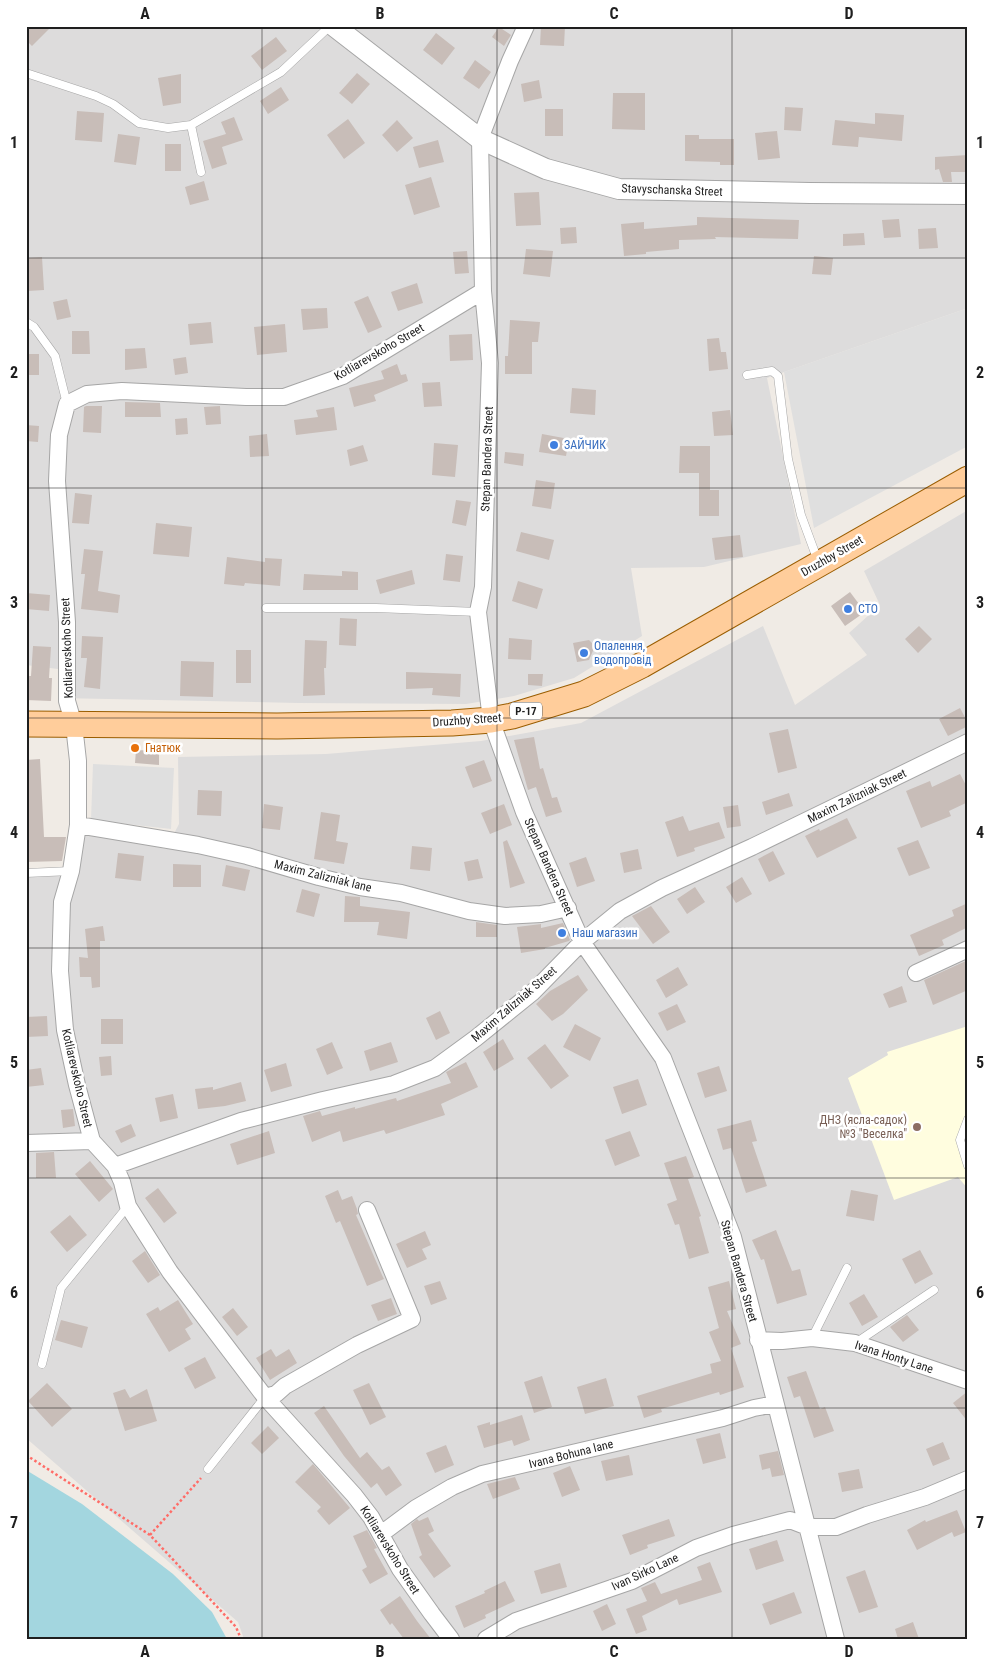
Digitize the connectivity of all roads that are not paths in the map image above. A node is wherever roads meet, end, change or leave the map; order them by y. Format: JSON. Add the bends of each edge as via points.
{"nodes":[{"id":1,"x":330,"y":26,"type":"edge"},
{"id":2,"x":334,"y":26,"type":"edge"},
{"id":3,"x":526,"y":26,"type":"edge"},
{"id":4,"x":26,"y":73,"type":"edge"},
{"id":5,"x":191,"y":125,"type":"junction"},
{"id":6,"x":480,"y":139,"type":"junction"},
{"id":7,"x":201,"y":172,"type":"dead end"},
{"id":8,"x":968,"y":194,"type":"edge"},
{"id":9,"x":483,"y":291,"type":"junction"},
{"id":10,"x":26,"y":322,"type":"edge"},
{"id":11,"x":747,"y":375,"type":"dead end"},
{"id":12,"x":68,"y":404,"type":"junction"},
{"id":13,"x":968,"y":479,"type":"edge"},
{"id":14,"x":819,"y":563,"type":"junction"},
{"id":15,"x":266,"y":608,"type":"dead end"},
{"id":16,"x":478,"y":612,"type":"junction"},
{"id":17,"x":491,"y":720,"type":"junction"},
{"id":18,"x":26,"y":724,"type":"edge"},
{"id":19,"x":74,"y":725,"type":"junction"},
{"id":20,"x":968,"y":742,"type":"edge"},
{"id":21,"x":78,"y":825,"type":"junction"},
{"id":22,"x":71,"y":871,"type":"junction"},
{"id":23,"x":26,"y":873,"type":"edge"},
{"id":24,"x":568,"y":908,"type":"junction"},
{"id":25,"x":582,"y":942,"type":"junction"},
{"id":26,"x":968,"y":949,"type":"edge"},
{"id":27,"x":916,"y":973,"type":"dead end"},
{"id":28,"x":968,"y":1119,"type":"edge"},
{"id":29,"x":92,"y":1141,"type":"junction"},
{"id":30,"x":26,"y":1143,"type":"edge"},
{"id":31,"x":114,"y":1166,"type":"junction"},
{"id":32,"x":968,"y":1166,"type":"edge"},
{"id":33,"x":128,"y":1206,"type":"junction"},
{"id":34,"x":367,"y":1210,"type":"dead end"},
{"id":35,"x":847,"y":1268,"type":"dead end"},
{"id":36,"x":934,"y":1290,"type":"dead end"},
{"id":37,"x":812,"y":1338,"type":"junction"},
{"id":38,"x":758,"y":1340,"type":"junction"},
{"id":39,"x":856,"y":1344,"type":"junction"},
{"id":40,"x":42,"y":1364,"type":"dead end"},
{"id":41,"x":968,"y":1381,"type":"edge"},
{"id":42,"x":265,"y":1398,"type":"junction"},
{"id":43,"x":775,"y":1404,"type":"junction"},
{"id":44,"x":208,"y":1469,"type":"road end"},
{"id":45,"x":968,"y":1479,"type":"edge"},
{"id":46,"x":808,"y":1527,"type":"junction"},
{"id":47,"x":381,"y":1534,"type":"junction"},
{"id":48,"x":452,"y":1639,"type":"edge"},
{"id":49,"x":486,"y":1639,"type":"edge"},
{"id":50,"x":836,"y":1639,"type":"edge"}],
"edges":[{"from":1,"to":5,"type":"lane","via":[[281,72]]},
{"from":2,"to":6,"type":"street","name":"Stavyschanska Street"},
{"from":3,"to":6,"type":"street"},
{"from":4,"to":5,"type":"lane","via":[[96,96],[139,123],[168,128]]},
{"from":5,"to":7,"type":"lane"},
{"from":6,"to":8,"type":"street","name":"Stavyschanska Street","via":[[546,170],[619,189]]},
{"from":6,"to":9,"type":"street","name":"Stepan Bandera Street"},
{"from":9,"to":12,"type":"street","name":"Kotliarevskoho Street","via":[[342,376],[284,397],[122,391],[87,394]]},
{"from":9,"to":16,"type":"street","name":"Stepan Bandera Street","via":[[490,363],[483,587]]},
{"from":10,"to":12,"type":"lane","via":[[34,327],[55,356]]},
{"from":11,"to":14,"type":"lane","via":[[772,371],[778,376],[788,459],[801,515]]},
{"from":12,"to":19,"type":"street","name":"Kotliarevskoho Street","via":[[59,435],[57,481],[66,613],[67,700]]},
{"from":13,"to":14,"type":"main road","name":"Druzhby Street","number":"Р-17"},
{"from":14,"to":17,"type":"main road","name":"Druzhby Street","number":"Р-17","via":[[642,665],[584,694]]},
{"from":15,"to":16,"type":"lane"},
{"from":16,"to":17,"type":"street","name":"Stepan Bandera Street"},
{"from":17,"to":19,"type":"main road","name":"Druzhby Street","number":"Р-17","via":[[286,726]]},
{"from":17,"to":24,"type":"street","name":"Stepan Bandera Street","via":[[524,812]]},
{"from":18,"to":19,"type":"main road","name":"Druzhby Street","number":"Р-17"},
{"from":19,"to":21,"type":"street","name":"Kotliarevskoho Street","via":[[78,761]]},
{"from":20,"to":25,"type":"street","name":"Maxim Zalizniak Street","via":[[662,888],[620,911]]},
{"from":21,"to":22,"type":"street","name":"Kotliarevskoho Street"},
{"from":21,"to":24,"type":"street","name":"Maxim Zalizniak lane","via":[[198,845],[469,911],[504,916],[541,914]]},
{"from":22,"to":23,"type":"lane"},
{"from":22,"to":29,"type":"street","name":"Kotliarevskoho Street","via":[[62,902],[62,1000],[76,1085]]},
{"from":24,"to":25,"type":"street","name":"Stepan Bandera Street"},
{"from":25,"to":31,"type":"street","name":"Maxim Zalizniak Street","via":[[533,992],[435,1068],[394,1084],[241,1121]]},
{"from":25,"to":38,"type":"street","name":"Stepan Bandera Street","via":[[663,1058],[732,1237]]},
{"from":26,"to":27,"type":"street"},
{"from":28,"to":32,"type":"lane","via":[[960,1140]]},
{"from":29,"to":30,"type":"street"},
{"from":29,"to":31,"type":"street","name":"Kotliarevskoho Street"},
{"from":31,"to":33,"type":"street","name":"Kotliarevskoho Street"},
{"from":33,"to":40,"type":"lane","via":[[61,1288]]},
{"from":33,"to":42,"type":"street","name":"Kotliarevskoho Street","via":[[170,1272]]},
{"from":34,"to":42,"type":"street","via":[[412,1319],[357,1345]]},
{"from":35,"to":37,"type":"lane"},
{"from":36,"to":39,"type":"lane"},
{"from":37,"to":38,"type":"street","name":"Ivana Honty Lane"},
{"from":37,"to":39,"type":"street","name":"Ivana Honty Lane"},
{"from":38,"to":43,"type":"street","name":"Stepan Bandera Street"},
{"from":39,"to":41,"type":"street","name":"Ivana Honty Lane"},
{"from":42,"to":44,"type":"lane"},
{"from":42,"to":47,"type":"street","name":"Kotliarevskoho Street","via":[[354,1496]]},
{"from":43,"to":46,"type":"street","name":"Stepan Bandera Street"},
{"from":43,"to":47,"type":"street","name":"Ivana Bohuna lane","via":[[482,1474],[416,1508]]},
{"from":45,"to":46,"type":"street","name":"Ivan Sirko Lane","via":[[836,1527]]},
{"from":46,"to":49,"type":"street","name":"Ivan Sirko Lane","via":[[790,1520],[733,1535],[696,1548],[632,1581],[516,1621]]},
{"from":46,"to":50,"type":"street","name":"Stepan Bandera Street"},
{"from":47,"to":48,"type":"street","name":"Kotliarevskoho Street","via":[[400,1569]]}]}
